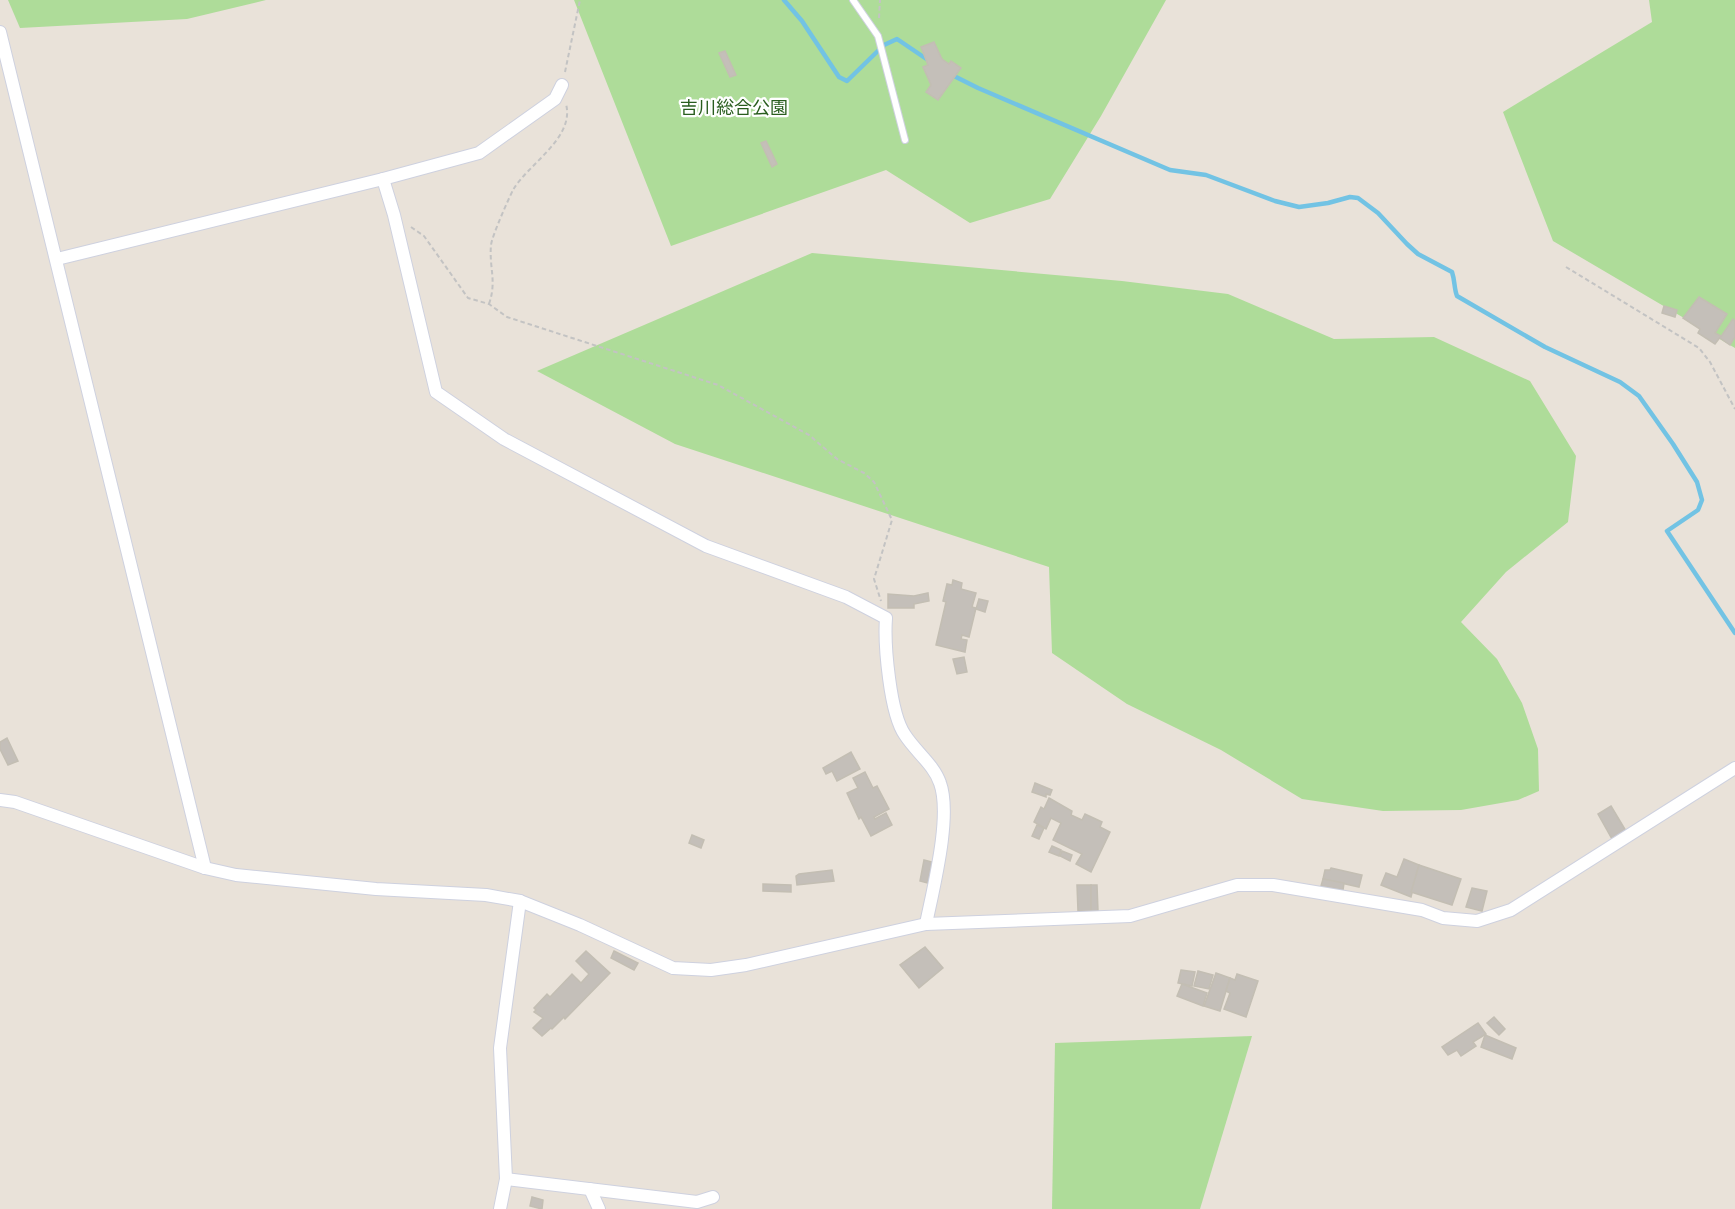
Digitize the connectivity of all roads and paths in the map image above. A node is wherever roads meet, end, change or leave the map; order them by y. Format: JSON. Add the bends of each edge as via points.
{"nodes":[{"id":1,"x":580,"y":0,"type":"edge"},
{"id":2,"x":853,"y":0,"type":"edge"},
{"id":3,"x":0,"y":32,"type":"edge"},
{"id":4,"x":562,"y":85,"type":"junction"},
{"id":5,"x":905,"y":140,"type":"dead end"},
{"id":6,"x":383,"y":179,"type":"junction"},
{"id":7,"x":394,"y":215,"type":"junction"},
{"id":8,"x":57,"y":259,"type":"junction"},
{"id":9,"x":1566,"y":267,"type":"dead end"},
{"id":10,"x":489,"y":304,"type":"junction"},
{"id":11,"x":1735,"y":409,"type":"edge"},
{"id":12,"x":886,"y":618,"type":"junction"},
{"id":13,"x":1735,"y":768,"type":"edge"},
{"id":14,"x":0,"y":800,"type":"edge"},
{"id":15,"x":205,"y":868,"type":"junction"},
{"id":16,"x":520,"y":901,"type":"junction"},
{"id":17,"x":926,"y":924,"type":"junction"},
{"id":18,"x":506,"y":1179,"type":"junction"},
{"id":19,"x":590,"y":1190,"type":"junction"},
{"id":20,"x":713,"y":1197,"type":"dead end"},
{"id":21,"x":500,"y":1209,"type":"edge"},
{"id":22,"x":598,"y":1209,"type":"edge"}],
"edges":[{"from":1,"to":4,"type":"path"},
{"from":2,"to":5,"type":"lane","via":[[878,36]]},
{"from":3,"to":8,"type":"street"},
{"from":4,"to":6,"type":"street","via":[[555,99],[478,153]]},
{"from":4,"to":10,"type":"path","via":[[569,114],[565,123],[557,140],[514,189],[491,244],[494,290]]},
{"from":6,"to":7,"type":"street"},
{"from":6,"to":8,"type":"street"},
{"from":7,"to":10,"type":"path","via":[[424,236],[468,297]]},
{"from":7,"to":12,"type":"street","via":[[436,392],[504,439],[706,546],[846,597]]},
{"from":8,"to":15,"type":"street"},
{"from":9,"to":11,"type":"path","via":[[1699,348]]},
{"from":10,"to":12,"type":"path","via":[[507,317],[718,385],[809,435],[837,459],[864,473],[874,482],[892,520],[874,579]]},
{"from":12,"to":17,"type":"street","via":[[896,715],[904,734],[936,773],[945,811]]},
{"from":13,"to":17,"type":"street","via":[[1511,910],[1477,921],[1274,885],[1237,885],[1130,916]]},
{"from":14,"to":15,"type":"street"},
{"from":15,"to":16,"type":"street","via":[[236,875]]},
{"from":16,"to":17,"type":"street","via":[[682,969],[746,965]]},
{"from":16,"to":18,"type":"street","via":[[500,1048]]},
{"from":18,"to":19,"type":"street"},
{"from":18,"to":21,"type":"street"},
{"from":19,"to":20,"type":"street","via":[[697,1202]]},
{"from":19,"to":22,"type":"street"}]}
